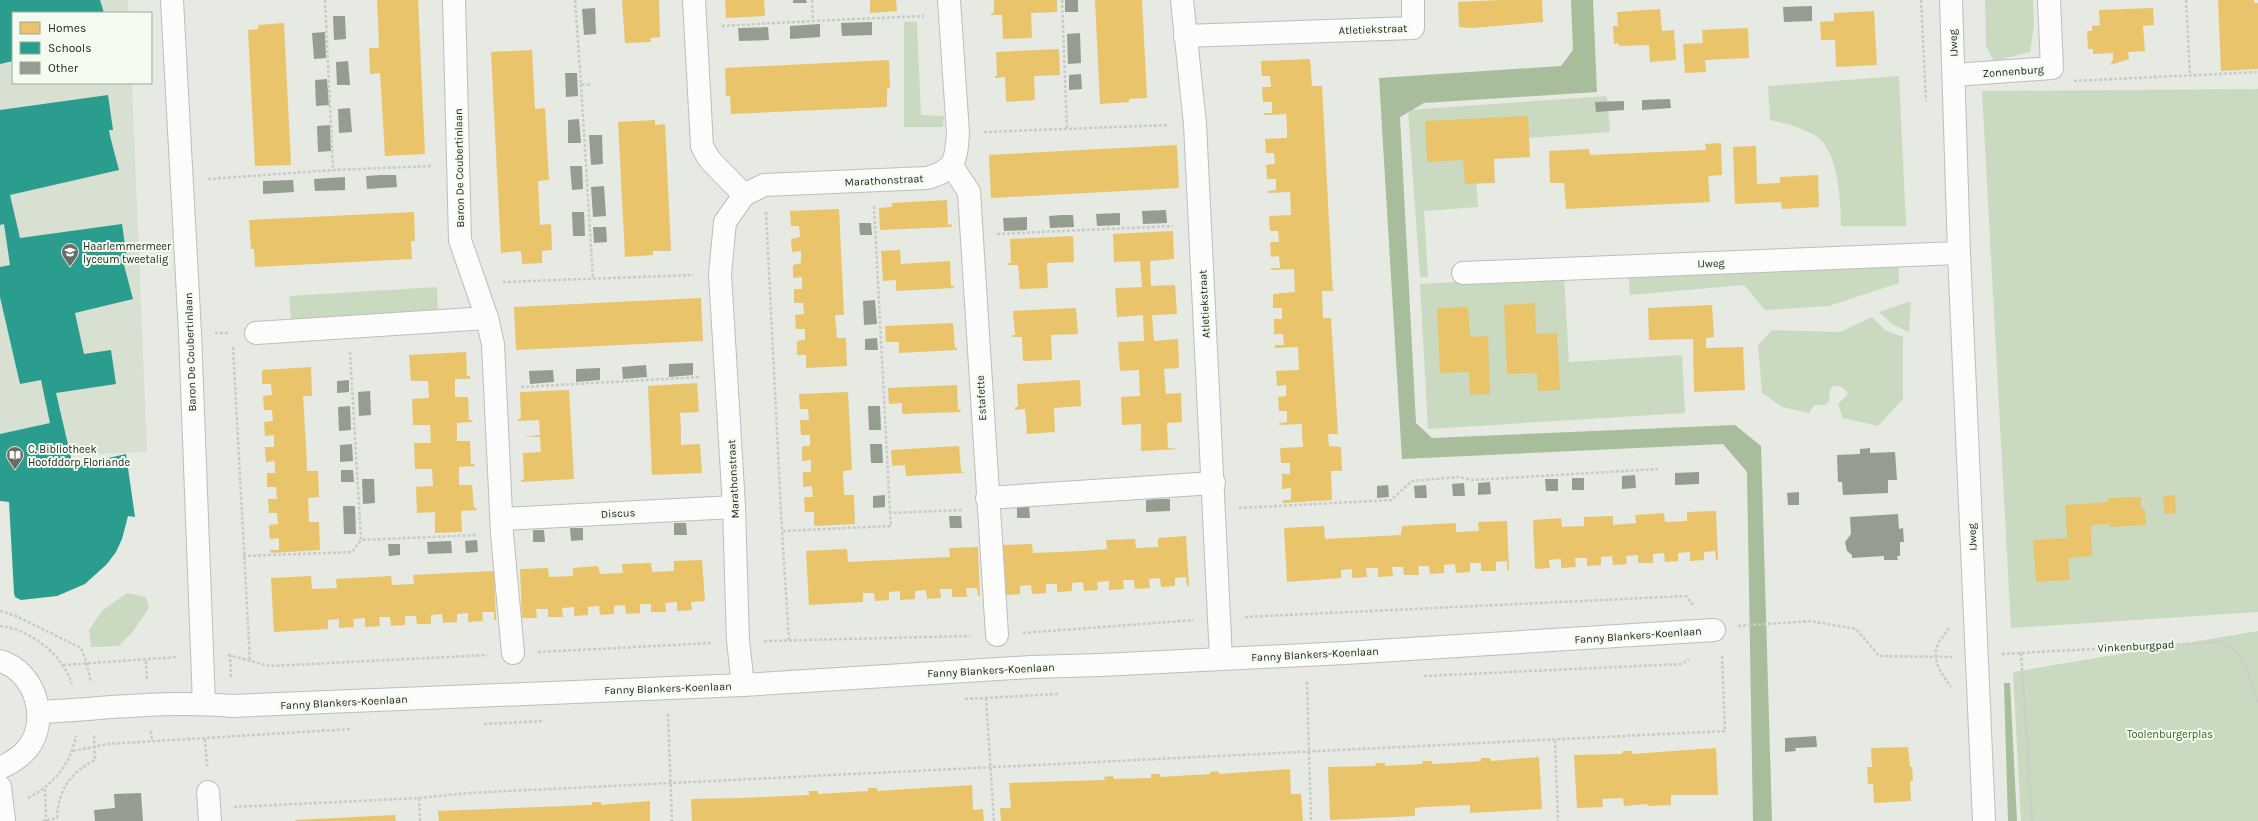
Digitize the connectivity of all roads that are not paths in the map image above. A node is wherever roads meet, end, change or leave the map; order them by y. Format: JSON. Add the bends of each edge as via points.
{"nodes":[{"id":1,"x":172,"y":0,"type":"edge"},
{"id":2,"x":454,"y":0,"type":"edge"},
{"id":3,"x":694,"y":0,"type":"edge"},
{"id":4,"x":1182,"y":0,"type":"edge"},
{"id":5,"x":1412,"y":0,"type":"edge"},
{"id":6,"x":1951,"y":0,"type":"edge"},
{"id":7,"x":2049,"y":0,"type":"edge"},
{"id":8,"x":950,"y":8,"type":"edge"},
{"id":9,"x":1185,"y":36,"type":"junction"},
{"id":10,"x":1954,"y":75,"type":"junction"},
{"id":11,"x":952,"y":166,"type":"junction"},
{"id":12,"x":744,"y":195,"type":"junction"},
{"id":13,"x":1959,"y":253,"type":"junction"},
{"id":14,"x":1464,"y":273,"type":"dead end"},
{"id":15,"x":486,"y":318,"type":"junction"},
{"id":16,"x":256,"y":333,"type":"road end"},
{"id":17,"x":1214,"y":483,"type":"junction"},
{"id":18,"x":987,"y":503,"type":"junction"},
{"id":19,"x":734,"y":507,"type":"junction"},
{"id":20,"x":502,"y":527,"type":"junction"},
{"id":21,"x":1714,"y":630,"type":"road end"},
{"id":22,"x":997,"y":635,"type":"road end"},
{"id":23,"x":513,"y":653,"type":"road end"},
{"id":24,"x":1221,"y":659,"type":"junction"},
{"id":25,"x":0,"y":662,"type":"edge"},
{"id":26,"x":743,"y":685,"type":"junction"},
{"id":27,"x":204,"y":704,"type":"junction"},
{"id":28,"x":39,"y":712,"type":"junction"},
{"id":29,"x":0,"y":768,"type":"edge"},
{"id":30,"x":1984,"y":821,"type":"edge"}],
"edges":[{"from":1,"to":27,"type":"street","name":"Baron De Coubertinlaan","via":[[190,333]]},
{"from":2,"to":15,"type":"street","name":"Baron De Coubertinlaan","via":[[460,240]]},
{"from":3,"to":12,"type":"street","via":[[702,146],[709,159]]},
{"from":4,"to":9,"type":"street","name":"Atletiekstraat"},
{"from":5,"to":9,"type":"street","name":"Atletiekstraat","via":[[1413,28]]},
{"from":6,"to":10,"type":"street","name":"IJweg"},
{"from":7,"to":10,"type":"street","name":"Zonnenburg","via":[[2052,68]]},
{"from":8,"to":11,"type":"street","via":[[958,133]]},
{"from":9,"to":17,"type":"street","name":"Atletiekstraat","via":[[1195,124]]},
{"from":10,"to":13,"type":"street","name":"IJweg"},
{"from":11,"to":12,"type":"street","name":"Marathonstraat","via":[[943,174],[927,178],[764,185]]},
{"from":11,"to":18,"type":"street","name":"Estafette","via":[[969,192]]},
{"from":12,"to":19,"type":"street","name":"Marathonstraat","via":[[725,222],[720,274]]},
{"from":13,"to":14,"type":"street","name":"IJweg"},
{"from":13,"to":30,"type":"street","name":"IJweg"},
{"from":15,"to":16,"type":"street"},
{"from":15,"to":20,"type":"street","via":[[493,344]]},
{"from":17,"to":18,"type":"street"},
{"from":17,"to":24,"type":"street","name":"Atletiekstraat"},
{"from":18,"to":22,"type":"street","name":"Estafette"},
{"from":19,"to":20,"type":"street","name":"Discus"},
{"from":19,"to":26,"type":"street","name":"Marathonstraat","via":[[738,642]]},
{"from":20,"to":23,"type":"street"},
{"from":21,"to":24,"type":"street","name":"Fanny Blankers-Koenlaan"},
{"from":24,"to":26,"type":"street","name":"Fanny Blankers-Koenlaan","via":[[1031,667]]},
{"from":25,"to":28,"type":"street","via":[[7,663],[23,675],[34,692]]},
{"from":26,"to":27,"type":"street","name":"Fanny Blankers-Koenlaan","via":[[248,706]]},
{"from":27,"to":28,"type":"street","name":"Fanny Blankers-Koenlaan"},
{"from":28,"to":29,"type":"street","via":[[36,730],[28,748],[15,761]]}]}
